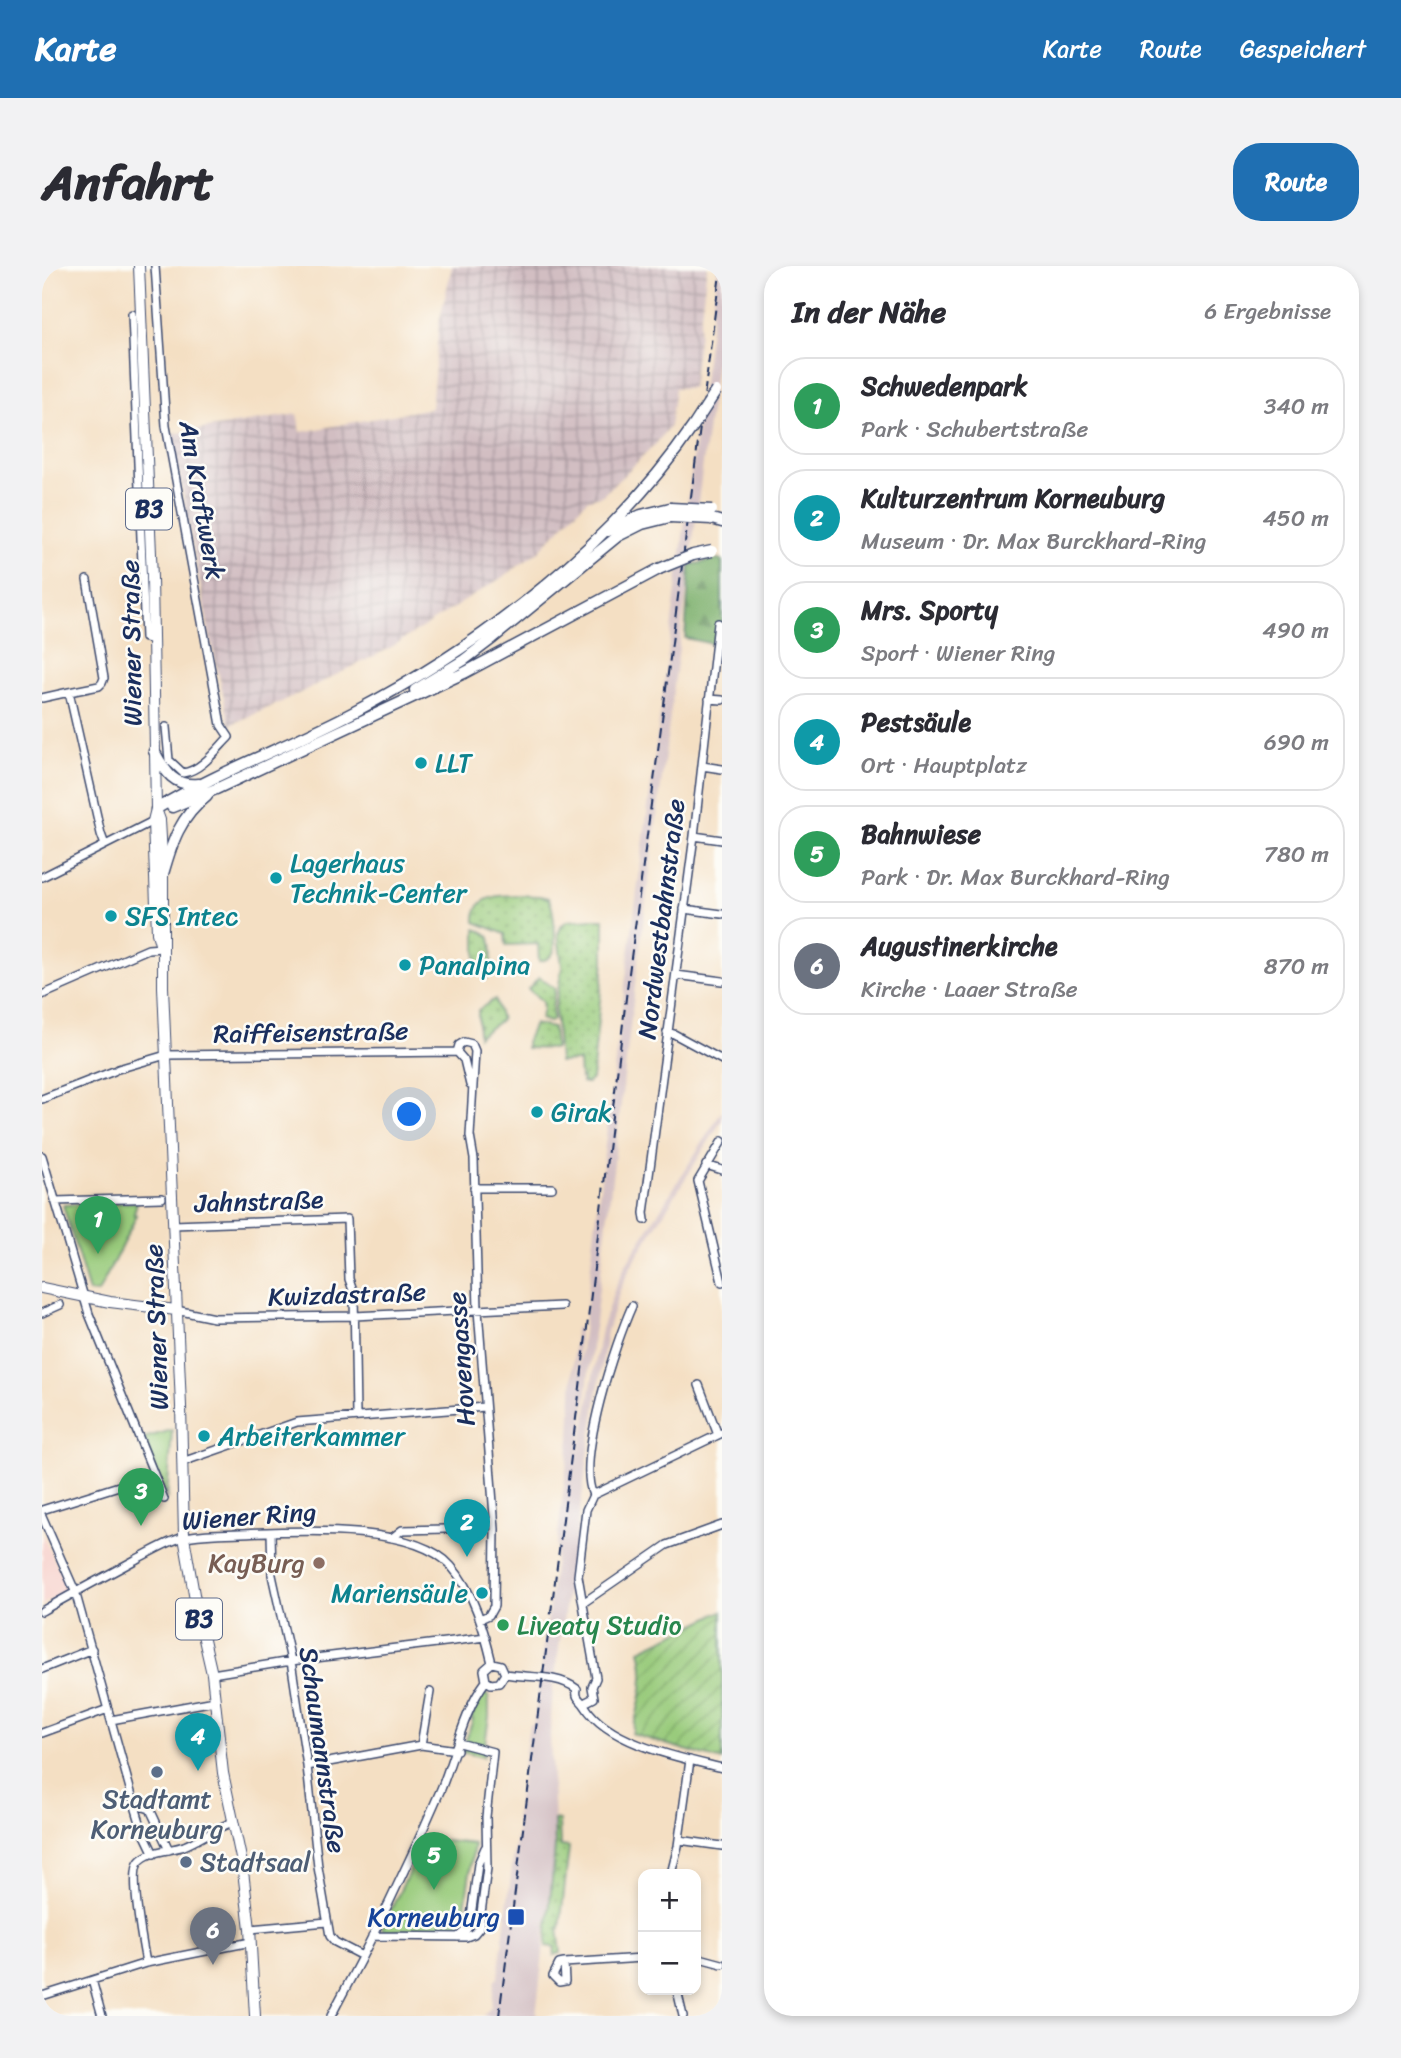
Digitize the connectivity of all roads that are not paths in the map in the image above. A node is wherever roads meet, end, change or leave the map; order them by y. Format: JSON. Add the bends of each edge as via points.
{"nodes":[{"id":1,"x":139,"y":266,"type":"edge"},
{"id":2,"x":155,"y":266,"type":"edge"},
{"id":3,"x":132,"y":314,"type":"dead end"},
{"id":4,"x":719,"y":386,"type":"edge"},
{"id":5,"x":717,"y":516,"type":"edge"},
{"id":6,"x":607,"y":538,"type":"junction"},
{"id":7,"x":717,"y":551,"type":"edge"},
{"id":8,"x":574,"y":566,"type":"junction"},
{"id":9,"x":147,"y":578,"type":"junction"},
{"id":10,"x":87,"y":580,"type":"dead end"},
{"id":11,"x":718,"y":622,"type":"dead end"},
{"id":12,"x":69,"y":692,"type":"junction"},
{"id":13,"x":42,"y":698,"type":"edge"},
{"id":14,"x":709,"y":699,"type":"junction"},
{"id":15,"x":722,"y":701,"type":"edge"},
{"id":16,"x":389,"y":707,"type":"junction"},
{"id":17,"x":166,"y":727,"type":"dead end"},
{"id":18,"x":154,"y":751,"type":"junction"},
{"id":19,"x":702,"y":766,"type":"junction"},
{"id":20,"x":722,"y":769,"type":"edge"},
{"id":21,"x":205,"y":783,"type":"junction"},
{"id":22,"x":216,"y":789,"type":"junction"},
{"id":23,"x":152,"y":818,"type":"junction"},
{"id":24,"x":694,"y":836,"type":"junction"},
{"id":25,"x":722,"y":840,"type":"edge"},
{"id":26,"x":105,"y":845,"type":"junction"},
{"id":27,"x":163,"y":874,"type":"junction"},
{"id":28,"x":42,"y":877,"type":"edge"},
{"id":29,"x":684,"y":909,"type":"junction"},
{"id":30,"x":722,"y":914,"type":"edge"},
{"id":31,"x":162,"y":948,"type":"junction"},
{"id":32,"x":676,"y":975,"type":"junction"},
{"id":33,"x":722,"y":982,"type":"edge"},
{"id":34,"x":42,"y":995,"type":"edge"},
{"id":35,"x":667,"y":1032,"type":"junction"},
{"id":36,"x":457,"y":1052,"type":"junction"},
{"id":37,"x":166,"y":1055,"type":"junction"},
{"id":38,"x":474,"y":1056,"type":"junction"},
{"id":39,"x":464,"y":1060,"type":"junction"},
{"id":40,"x":722,"y":1060,"type":"edge"},
{"id":41,"x":471,"y":1090,"type":"junction"},
{"id":42,"x":42,"y":1099,"type":"edge"},
{"id":43,"x":722,"y":1141,"type":"edge"},
{"id":44,"x":42,"y":1156,"type":"edge"},
{"id":45,"x":706,"y":1165,"type":"junction"},
{"id":46,"x":722,"y":1170,"type":"edge"},
{"id":47,"x":474,"y":1188,"type":"junction"},
{"id":48,"x":552,"y":1188,"type":"dead end"},
{"id":49,"x":162,"y":1198,"type":"dead end"},
{"id":50,"x":55,"y":1201,"type":"junction"},
{"id":51,"x":645,"y":1220,"type":"dead end"},
{"id":52,"x":173,"y":1225,"type":"junction"},
{"id":53,"x":722,"y":1282,"type":"edge"},
{"id":54,"x":42,"y":1288,"type":"edge"},
{"id":55,"x":85,"y":1297,"type":"junction"},
{"id":56,"x":60,"y":1305,"type":"dead end"},
{"id":57,"x":562,"y":1306,"type":"dead end"},
{"id":58,"x":632,"y":1306,"type":"dead end"},
{"id":59,"x":176,"y":1310,"type":"junction"},
{"id":60,"x":478,"y":1310,"type":"junction"},
{"id":61,"x":42,"y":1313,"type":"edge"},
{"id":62,"x":354,"y":1316,"type":"junction"},
{"id":63,"x":699,"y":1385,"type":"dead end"},
{"id":64,"x":485,"y":1407,"type":"junction"},
{"id":65,"x":356,"y":1416,"type":"junction"},
{"id":66,"x":720,"y":1434,"type":"edge"},
{"id":67,"x":181,"y":1462,"type":"junction"},
{"id":68,"x":154,"y":1475,"type":"junction"},
{"id":69,"x":593,"y":1495,"type":"junction"},
{"id":70,"x":164,"y":1499,"type":"dead end"},
{"id":71,"x":42,"y":1510,"type":"edge"},
{"id":72,"x":42,"y":1516,"type":"edge"},
{"id":73,"x":722,"y":1525,"type":"edge"},
{"id":74,"x":446,"y":1530,"type":"dead end"},
{"id":75,"x":271,"y":1532,"type":"junction"},
{"id":76,"x":184,"y":1537,"type":"junction"},
{"id":77,"x":392,"y":1538,"type":"junction"},
{"id":78,"x":75,"y":1591,"type":"junction"},
{"id":79,"x":583,"y":1603,"type":"junction"},
{"id":80,"x":42,"y":1611,"type":"edge"},
{"id":81,"x":480,"y":1619,"type":"junction"},
{"id":82,"x":482,"y":1638,"type":"junction"},
{"id":83,"x":92,"y":1649,"type":"junction"},
{"id":84,"x":291,"y":1661,"type":"junction"},
{"id":85,"x":492,"y":1663,"type":"junction"},
{"id":86,"x":42,"y":1669,"type":"edge"},
{"id":87,"x":212,"y":1674,"type":"junction"},
{"id":88,"x":505,"y":1674,"type":"junction"},
{"id":89,"x":486,"y":1681,"type":"junction"},
{"id":90,"x":592,"y":1687,"type":"junction"},
{"id":91,"x":577,"y":1689,"type":"junction"},
{"id":92,"x":430,"y":1692,"type":"dead end"},
{"id":93,"x":215,"y":1702,"type":"junction"},
{"id":94,"x":584,"y":1703,"type":"junction"},
{"id":95,"x":108,"y":1709,"type":"junction"},
{"id":96,"x":111,"y":1720,"type":"junction"},
{"id":97,"x":42,"y":1733,"type":"edge"},
{"id":98,"x":421,"y":1745,"type":"junction"},
{"id":99,"x":458,"y":1746,"type":"junction"},
{"id":100,"x":690,"y":1760,"type":"junction"},
{"id":101,"x":307,"y":1766,"type":"junction"},
{"id":102,"x":722,"y":1768,"type":"edge"},
{"id":103,"x":135,"y":1804,"type":"junction"},
{"id":104,"x":233,"y":1822,"type":"junction"},
{"id":105,"x":679,"y":1840,"type":"junction"},
{"id":106,"x":722,"y":1846,"type":"edge"},
{"id":107,"x":169,"y":1850,"type":"junction"},
{"id":108,"x":152,"y":1855,"type":"junction"},
{"id":109,"x":672,"y":1869,"type":"edge"},
{"id":110,"x":327,"y":1922,"type":"junction"},
{"id":111,"x":250,"y":1929,"type":"junction"},
{"id":112,"x":372,"y":1936,"type":"junction"},
{"id":113,"x":251,"y":1942,"type":"junction"},
{"id":114,"x":362,"y":1956,"type":"junction"},
{"id":115,"x":638,"y":1958,"type":"edge"},
{"id":116,"x":701,"y":1958,"type":"edge"},
{"id":117,"x":146,"y":1963,"type":"junction"},
{"id":118,"x":722,"y":1964,"type":"edge"},
{"id":119,"x":92,"y":1980,"type":"junction"},
{"id":120,"x":565,"y":1981,"type":"dead end"},
{"id":121,"x":678,"y":1995,"type":"edge"},
{"id":122,"x":42,"y":1996,"type":"edge"},
{"id":123,"x":102,"y":2016,"type":"edge"},
{"id":124,"x":255,"y":2016,"type":"edge"},
{"id":125,"x":331,"y":2016,"type":"edge"},
{"id":126,"x":682,"y":2016,"type":"edge"}],
"edges":[{"from":1,"to":9,"type":"main road","name":"Wiener Straße","number":"B3"},
{"from":2,"to":17,"type":"street","name":"Am Kraftwerk","via":[[166,426],[221,725],[229,737],[200,766],[183,773],[169,760]]},
{"from":3,"to":9,"type":"street"},
{"from":4,"to":6,"type":"highway","bridge":true},
{"from":5,"to":6,"type":"highway","bridge":true,"via":[[670,513]]},
{"from":6,"to":8,"type":"highway"},
{"from":7,"to":16,"type":"highway","bridge":true,"via":[[659,569],[464,673]]},
{"from":8,"to":16,"type":"highway","via":[[518,619]]},
{"from":8,"to":21,"type":"highway","via":[[405,685]]},
{"from":9,"to":18,"type":"main road","name":"Wiener Straße","number":"B3"},
{"from":10,"to":12,"type":"street","via":[[104,677],[99,685]]},
{"from":11,"to":14,"type":"street","name":"Nordwestbahnstraße"},
{"from":12,"to":13,"type":"street"},
{"from":12,"to":26,"type":"street"},
{"from":14,"to":15,"type":"street"},
{"from":14,"to":19,"type":"street","name":"Nordwestbahnstraße"},
{"from":16,"to":22,"type":"highway"},
{"from":18,"to":21,"type":"highway","via":[[173,780]]},
{"from":18,"to":23,"type":"main road","name":"Wiener Straße","number":"B3"},
{"from":19,"to":20,"type":"street"},
{"from":19,"to":24,"type":"street","name":"Nordwestbahnstraße"},
{"from":21,"to":23,"type":"highway"},
{"from":22,"to":23,"type":"highway"},
{"from":22,"to":27,"type":"highway","via":[[184,818]]},
{"from":23,"to":26,"type":"street"},
{"from":23,"to":27,"type":"main road","name":"Wiener Straße","number":"B3","via":[[160,824]]},
{"from":23,"to":31,"type":"main road","name":"Wiener Straße","number":"B3","via":[[157,933]]},
{"from":24,"to":25,"type":"street"},
{"from":24,"to":29,"type":"street","name":"Nordwestbahnstraße"},
{"from":26,"to":28,"type":"street"},
{"from":27,"to":31,"type":"main road","name":"Wiener Straße","number":"B3"},
{"from":29,"to":30,"type":"street"},
{"from":29,"to":32,"type":"street","name":"Nordwestbahnstraße"},
{"from":31,"to":34,"type":"street","via":[[148,949]]},
{"from":31,"to":37,"type":"main road","name":"Wiener Straße","number":"B3"},
{"from":32,"to":33,"type":"street"},
{"from":32,"to":35,"type":"street","name":"Nordwestbahnstraße"},
{"from":35,"to":40,"type":"street"},
{"from":35,"to":51,"type":"street","name":"Nordwestbahnstraße"},
{"from":36,"to":37,"type":"street","name":"Raiffeisenstraße"},
{"from":36,"to":38,"type":"street","name":"Hovengasse","via":[[460,1044],[468,1042],[475,1049]]},
{"from":36,"to":39,"type":"street"},
{"from":37,"to":42,"type":"street","name":"Raiffeisenstraße"},
{"from":37,"to":52,"type":"main road","name":"Wiener Straße","number":"B3"},
{"from":38,"to":39,"type":"street"},
{"from":38,"to":41,"type":"street","name":"Hovengasse"},
{"from":39,"to":41,"type":"street","name":"Hovengasse"},
{"from":41,"to":47,"type":"street","name":"Hovengasse"},
{"from":43,"to":45,"type":"street"},
{"from":44,"to":50,"type":"street"},
{"from":45,"to":46,"type":"street"},
{"from":45,"to":53,"type":"street","via":[[698,1181]]},
{"from":47,"to":48,"type":"street"},
{"from":47,"to":60,"type":"street","name":"Hovengasse"},
{"from":49,"to":50,"type":"street"},
{"from":50,"to":55,"type":"street"},
{"from":52,"to":59,"type":"main road","name":"Wiener Straße","number":"B3"},
{"from":52,"to":62,"type":"street","name":"Jahnstraße","via":[[347,1219]]},
{"from":54,"to":55,"type":"main road"},
{"from":55,"to":59,"type":"main road"},
{"from":55,"to":68,"type":"street"},
{"from":56,"to":61,"type":"street"},
{"from":57,"to":60,"type":"street","name":"Kwizdastraße"},
{"from":58,"to":69,"type":"street","via":[[599,1410],[588,1476]]},
{"from":59,"to":62,"type":"street","name":"Kwizdastraße","via":[[214,1318]]},
{"from":59,"to":67,"type":"main road","name":"Wiener Straße","number":"B3"},
{"from":60,"to":62,"type":"street","name":"Kwizdastraße"},
{"from":60,"to":64,"type":"street","name":"Hovengasse"},
{"from":62,"to":65,"type":"street"},
{"from":63,"to":66,"type":"street"},
{"from":64,"to":65,"type":"street"},
{"from":64,"to":81,"type":"street","name":"Hovengasse","via":[[496,1543],[494,1606]]},
{"from":65,"to":67,"type":"street","via":[[297,1422]]},
{"from":66,"to":69,"type":"street"},
{"from":67,"to":76,"type":"main road","name":"Wiener Straße","number":"B3"},
{"from":68,"to":70,"type":"street"},
{"from":68,"to":71,"type":"street"},
{"from":69,"to":79,"type":"street","via":[[586,1510],[578,1568]]},
{"from":72,"to":78,"type":"street"},
{"from":73,"to":79,"type":"street","via":[[667,1545]]},
{"from":74,"to":77,"type":"street","via":[[402,1530]]},
{"from":75,"to":76,"type":"street","name":"Wiener Ring"},
{"from":75,"to":77,"type":"street","name":"Wiener Ring","via":[[359,1532]]},
{"from":75,"to":84,"type":"street","name":"Schaumannstraße","via":[[272,1575]]},
{"from":76,"to":78,"type":"street","name":"Wiener Ring"},
{"from":76,"to":87,"type":"main road","name":"Wiener Straße","number":"B3"},
{"from":77,"to":81,"type":"street","name":"Wiener Ring","via":[[447,1561]]},
{"from":78,"to":80,"type":"street","name":"Wiener Ring"},
{"from":78,"to":83,"type":"street"},
{"from":79,"to":90,"type":"street","via":[[595,1672]]},
{"from":81,"to":82,"type":"street","name":"Wiener Ring"},
{"from":82,"to":84,"type":"street"},
{"from":82,"to":85,"type":"street","name":"Wiener Ring"},
{"from":83,"to":86,"type":"street"},
{"from":83,"to":95,"type":"street"},
{"from":84,"to":87,"type":"street"},
{"from":84,"to":101,"type":"street","name":"Schaumannstraße"},
{"from":85,"to":88,"type":"street","via":[[501,1665]]},
{"from":85,"to":89,"type":"street","via":[[484,1670]]},
{"from":87,"to":93,"type":"main road","name":"Wiener Straße","number":"B3"},
{"from":88,"to":89,"type":"street","via":[[496,1684]]},
{"from":88,"to":91,"type":"street","via":[[555,1679]]},
{"from":89,"to":99,"type":"street","via":[[472,1704]]},
{"from":90,"to":91,"type":"street","via":[[586,1684]]},
{"from":90,"to":94,"type":"street","via":[[594,1698]]},
{"from":91,"to":94,"type":"street","via":[[577,1698]]},
{"from":92,"to":98,"type":"street"},
{"from":93,"to":96,"type":"street"},
{"from":93,"to":104,"type":"main road","number":"B3"},
{"from":94,"to":100,"type":"street","via":[[592,1718],[613,1732]]},
{"from":95,"to":96,"type":"street"},
{"from":95,"to":97,"type":"street"},
{"from":96,"to":103,"type":"street"},
{"from":98,"to":99,"type":"street"},
{"from":98,"to":101,"type":"street"},
{"from":99,"to":112,"type":"street"},
{"from":99,"to":112,"type":"street","via":[[493,1752],[485,1848],[478,1864],[470,1924],[457,1937]]},
{"from":100,"to":102,"type":"street"},
{"from":100,"to":105,"type":"street"},
{"from":101,"to":110,"type":"street","name":"Schaumannstraße"},
{"from":103,"to":107,"type":"street","via":[[150,1809]]},
{"from":103,"to":108,"type":"street"},
{"from":104,"to":107,"type":"street"},
{"from":104,"to":111,"type":"main road","number":"B3"},
{"from":105,"to":106,"type":"street"},
{"from":105,"to":109,"type":"street"},
{"from":107,"to":108,"type":"street"},
{"from":108,"to":117,"type":"street","via":[[136,1867]]},
{"from":110,"to":111,"type":"street"},
{"from":110,"to":114,"type":"street","name":"Schaumannstraße","via":[[335,1942]]},
{"from":111,"to":113,"type":"main road","number":"B3"},
{"from":112,"to":114,"type":"street"},
{"from":113,"to":117,"type":"street"},
{"from":113,"to":124,"type":"main road","number":"B3"},
{"from":114,"to":125,"type":"street"},
{"from":115,"to":120,"type":"street","via":[[556,1965],[553,1976],[557,1982]]},
{"from":116,"to":118,"type":"street"},
{"from":117,"to":119,"type":"street"},
{"from":119,"to":122,"type":"street"},
{"from":119,"to":123,"type":"street"},
{"from":121,"to":126,"type":"street"}]}
